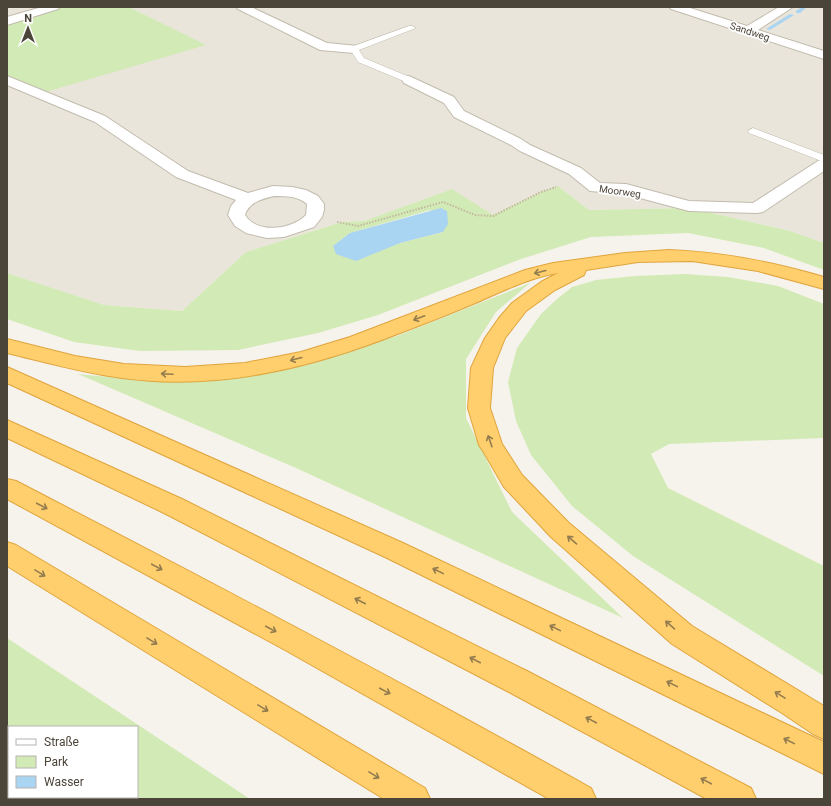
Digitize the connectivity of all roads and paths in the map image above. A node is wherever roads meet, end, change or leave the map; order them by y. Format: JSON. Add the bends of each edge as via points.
{"nodes":[{"id":1,"x":54,"y":7,"type":"edge"},
{"id":2,"x":242,"y":7,"type":"edge"},
{"id":3,"x":675,"y":7,"type":"edge"},
{"id":4,"x":787,"y":7,"type":"edge"},
{"id":5,"x":7,"y":21,"type":"edge"},
{"id":6,"x":412,"y":28,"type":"dead end"},
{"id":7,"x":749,"y":30,"type":"junction"},
{"id":8,"x":354,"y":49,"type":"junction"},
{"id":9,"x":824,"y":55,"type":"edge"},
{"id":10,"x":7,"y":80,"type":"edge"},
{"id":11,"x":409,"y":80,"type":"joint"},
{"id":12,"x":753,"y":131,"type":"dead end"},
{"id":13,"x":824,"y":159,"type":"edge"},
{"id":14,"x":824,"y":164,"type":"edge"},
{"id":15,"x":596,"y":188,"type":"junction"},
{"id":16,"x":248,"y":199,"type":"junction"},
{"id":17,"x":313,"y":218,"type":"junction"},
{"id":18,"x":592,"y":263,"type":"junction"},
{"id":19,"x":824,"y":283,"type":"edge"},
{"id":20,"x":7,"y":346,"type":"edge"},
{"id":21,"x":7,"y":374,"type":"edge"},
{"id":22,"x":7,"y":428,"type":"edge"},
{"id":23,"x":7,"y":488,"type":"edge"},
{"id":24,"x":7,"y":553,"type":"edge"},
{"id":25,"x":824,"y":724,"type":"edge"},
{"id":26,"x":824,"y":758,"type":"edge"},
{"id":27,"x":414,"y":799,"type":"edge"},
{"id":28,"x":580,"y":799,"type":"edge"},
{"id":29,"x":740,"y":799,"type":"edge"}],
"edges":[{"from":1,"to":5,"type":"street"},
{"from":2,"to":8,"type":"street","via":[[324,47]]},
{"from":3,"to":7,"type":"street","name":"Sandweg"},
{"from":4,"to":7,"type":"street"},
{"from":6,"to":8,"type":"lane"},
{"from":7,"to":9,"type":"street","name":"Sandweg"},
{"from":8,"to":11,"type":"lane","via":[[361,60]]},
{"from":10,"to":16,"type":"street","via":[[100,119],[182,174]]},
{"from":11,"to":15,"type":"street","name":"Moorweg","via":[[449,100],[459,114],[575,171]]},
{"from":12,"to":13,"type":"lane"},
{"from":14,"to":15,"type":"street","name":"Moorweg","via":[[757,208],[689,206],[626,189]]},
{"from":15,"to":17,"type":"path","via":[[558,186],[493,216],[475,215],[443,202],[358,226]]},
{"from":16,"to":17,"type":"street","via":[[274,191],[300,194],[310,198],[315,204]]},
{"from":16,"to":17,"type":"street","via":[[237,211],[237,218],[241,224],[259,232],[272,233],[297,229]]},
{"from":18,"to":19,"type":"highway","via":[[644,256],[697,256],[756,264]]},
{"from":18,"to":20,"type":"highway","one_way":true,"via":[[540,271],[352,344],[246,370],[173,374],[134,372],[86,366]]},
{"from":25,"to":18,"type":"highway","one_way":true,"via":[[682,635],[560,530],[513,480],[491,445],[480,408],[482,368],[494,338],[519,307],[548,286]]},
{"from":26,"to":21,"type":"highway","one_way":true,"via":[[394,550]]},
{"from":29,"to":22,"type":"highway","one_way":true,"via":[[518,681],[173,506]]},
{"from":23,"to":28,"type":"highway","one_way":true,"via":[[434,717]]},
{"from":24,"to":27,"type":"highway","one_way":true}]}
